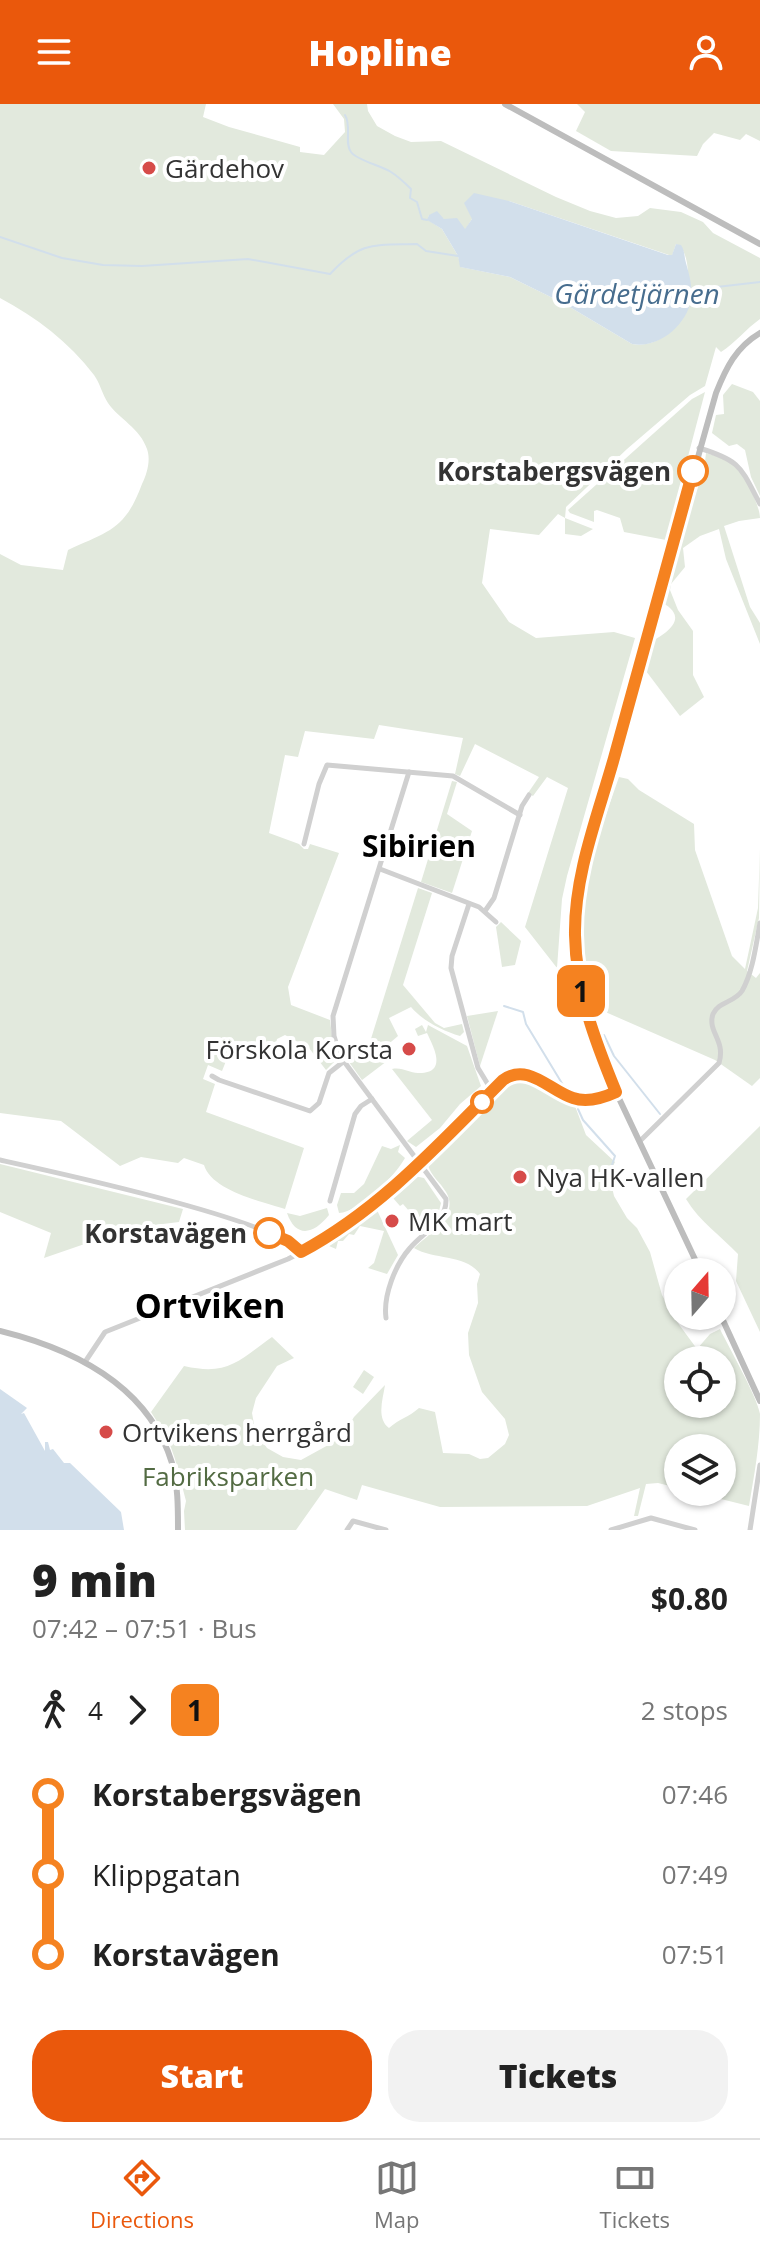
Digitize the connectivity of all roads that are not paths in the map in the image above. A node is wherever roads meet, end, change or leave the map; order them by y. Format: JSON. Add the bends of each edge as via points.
{"nodes":[{"id":1,"x":505,"y":104,"type":"edge"},
{"id":2,"x":760,"y":244,"type":"edge"},
{"id":3,"x":760,"y":333,"type":"edge"},
{"id":4,"x":699,"y":448,"type":"junction"},
{"id":5,"x":760,"y":504,"type":"edge"},
{"id":6,"x":409,"y":772,"type":"junction"},
{"id":7,"x":529,"y":795,"type":"dead end"},
{"id":8,"x":520,"y":815,"type":"junction"},
{"id":9,"x":304,"y":844,"type":"dead end"},
{"id":10,"x":380,"y":869,"type":"junction"},
{"id":11,"x":469,"y":904,"type":"junction"},
{"id":12,"x":485,"y":911,"type":"junction"},
{"id":13,"x":496,"y":922,"type":"dead end"},
{"id":14,"x":760,"y":923,"type":"edge"},
{"id":15,"x":343,"y":1062,"type":"junction"},
{"id":16,"x":212,"y":1076,"type":"dead end"},
{"id":17,"x":492,"y":1091,"type":"junction"},
{"id":18,"x":616,"y":1092,"type":"junction"},
{"id":19,"x":372,"y":1099,"type":"junction"},
{"id":20,"x":640,"y":1141,"type":"junction"},
{"id":21,"x":0,"y":1160,"type":"edge"},
{"id":22,"x":421,"y":1163,"type":"junction"},
{"id":23,"x":330,"y":1201,"type":"dead end"},
{"id":24,"x":301,"y":1252,"type":"junction"},
{"id":25,"x":694,"y":1258,"type":"edge"},
{"id":26,"x":386,"y":1318,"type":"dead end"},
{"id":27,"x":727,"y":1330,"type":"edge"},
{"id":28,"x":0,"y":1331,"type":"edge"},
{"id":29,"x":85,"y":1362,"type":"junction"},
{"id":30,"x":760,"y":1401,"type":"edge"},
{"id":31,"x":760,"y":1465,"type":"edge"},
{"id":32,"x":178,"y":1530,"type":"edge"},
{"id":33,"x":347,"y":1530,"type":"edge"},
{"id":34,"x":386,"y":1530,"type":"edge"},
{"id":35,"x":611,"y":1530,"type":"edge"},
{"id":36,"x":695,"y":1530,"type":"edge"},
{"id":37,"x":750,"y":1530,"type":"edge"}],
"edges":[{"from":1,"to":2,"type":"street"},
{"from":3,"to":4,"type":"street","via":[[725,369]]},
{"from":4,"to":5,"type":"street","via":[[740,467]]},
{"from":4,"to":18,"type":"street","via":[[590,842],[577,908],[582,998]]},
{"from":6,"to":8,"type":"street","via":[[462,779]]},
{"from":6,"to":9,"type":"street","via":[[327,765]]},
{"from":6,"to":10,"type":"street"},
{"from":7,"to":8,"type":"street"},
{"from":8,"to":12,"type":"street","via":[[494,898]]},
{"from":10,"to":11,"type":"street"},
{"from":10,"to":15,"type":"street","via":[[333,1016]]},
{"from":11,"to":12,"type":"street"},
{"from":11,"to":17,"type":"street","via":[[451,968],[478,1068]]},
{"from":12,"to":13,"type":"street"},
{"from":14,"to":20,"type":"street","via":[[742,990],[717,1007],[712,1019],[721,1044],[719,1063]]},
{"from":15,"to":16,"type":"street","via":[[329,1073],[319,1103],[310,1111]]},
{"from":15,"to":19,"type":"street"},
{"from":17,"to":18,"type":"street","via":[[518,1073],[582,1100]]},
{"from":17,"to":22,"type":"street"},
{"from":18,"to":20,"type":"street"},
{"from":19,"to":22,"type":"street"},
{"from":19,"to":23,"type":"street","via":[[355,1114]]},
{"from":20,"to":25,"type":"street"},
{"from":21,"to":24,"type":"street","via":[[169,1201],[288,1241]]},
{"from":22,"to":24,"type":"street","via":[[357,1219]]},
{"from":22,"to":26,"type":"street","via":[[444,1195],[446,1210],[399,1265]]},
{"from":24,"to":29,"type":"street","via":[[110,1329]]},
{"from":27,"to":30,"type":"street"},
{"from":28,"to":29,"type":"street"},
{"from":29,"to":32,"type":"street","via":[[119,1384],[157,1429],[172,1463]]},
{"from":31,"to":37,"type":"street"},
{"from":33,"to":34,"type":"street","via":[[353,1521]]},
{"from":35,"to":36,"type":"street","via":[[651,1518]]}]}
